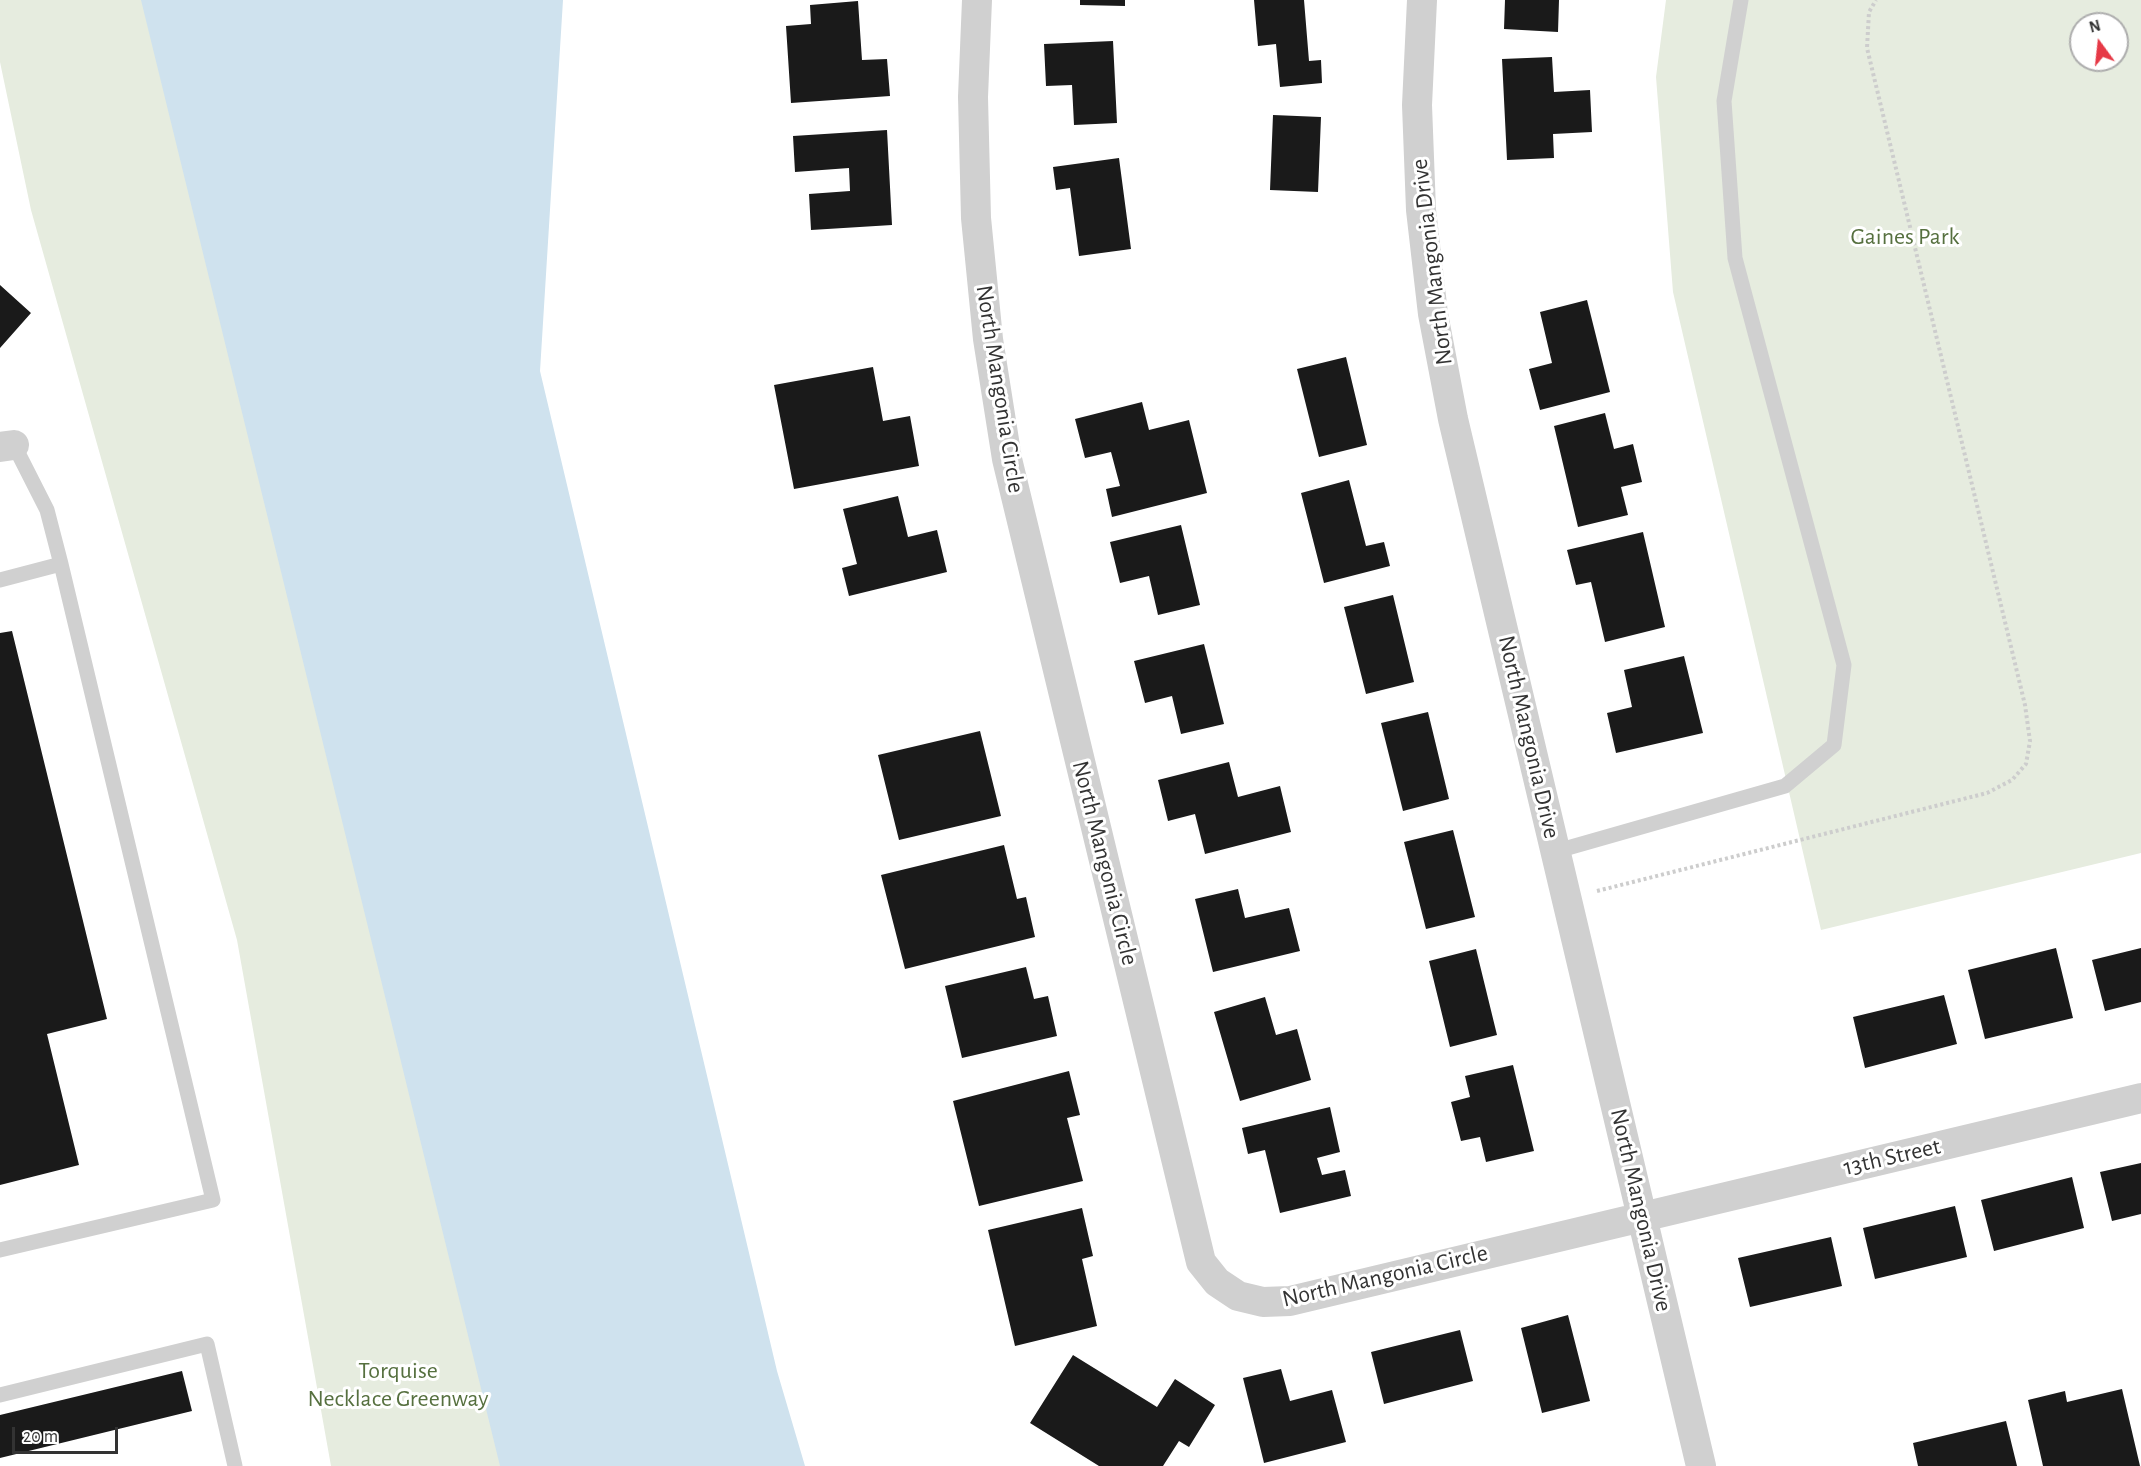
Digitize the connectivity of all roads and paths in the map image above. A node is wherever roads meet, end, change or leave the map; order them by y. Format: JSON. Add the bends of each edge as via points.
{"nodes":[{"id":1,"x":977,"y":0,"type":"edge"},
{"id":2,"x":1422,"y":0,"type":"edge"},
{"id":3,"x":1741,"y":0,"type":"edge"},
{"id":4,"x":1876,"y":0,"type":"edge"},
{"id":5,"x":7,"y":446,"type":"edge"},
{"id":6,"x":61,"y":564,"type":"junction"},
{"id":7,"x":0,"y":580,"type":"edge"},
{"id":8,"x":1557,"y":851,"type":"junction"},
{"id":9,"x":1568,"y":898,"type":"junction"},
{"id":10,"x":2141,"y":1098,"type":"edge"},
{"id":11,"x":1643,"y":1216,"type":"junction"},
{"id":12,"x":0,"y":1250,"type":"edge"},
{"id":13,"x":0,"y":1395,"type":"edge"},
{"id":14,"x":236,"y":1466,"type":"edge"},
{"id":15,"x":1701,"y":1466,"type":"edge"}],
"edges":[{"from":1,"to":11,"type":"street","name":"North Mangonia Circle","via":[[973,97],[976,218],[988,339],[1008,459],[1201,1262],[1217,1282],[1238,1296],[1263,1302],[1290,1301]]},
{"from":2,"to":8,"type":"street","name":"North Mangonia Drive","via":[[1417,105],[1421,210],[1433,314],[1453,419]]},
{"from":3,"to":8,"type":"lane","via":[[1724,101],[1735,258],[1844,665],[1834,746],[1785,786]]},
{"from":4,"to":9,"type":"path","via":[[1869,12],[1867,48],[2025,705],[2030,741],[2026,764],[2012,780],[1987,793]]},
{"from":5,"to":6,"type":"lane","via":[[47,510]]},
{"from":6,"to":7,"type":"lane"},
{"from":6,"to":12,"type":"lane","via":[[213,1200]]},
{"from":8,"to":9,"type":"street","name":"North Mangonia Drive"},
{"from":9,"to":11,"type":"street","name":"North Mangonia Drive"},
{"from":10,"to":11,"type":"street","name":"13th Street"},
{"from":11,"to":15,"type":"street","name":"North Mangonia Drive"},
{"from":13,"to":14,"type":"lane","via":[[207,1344]]}]}
